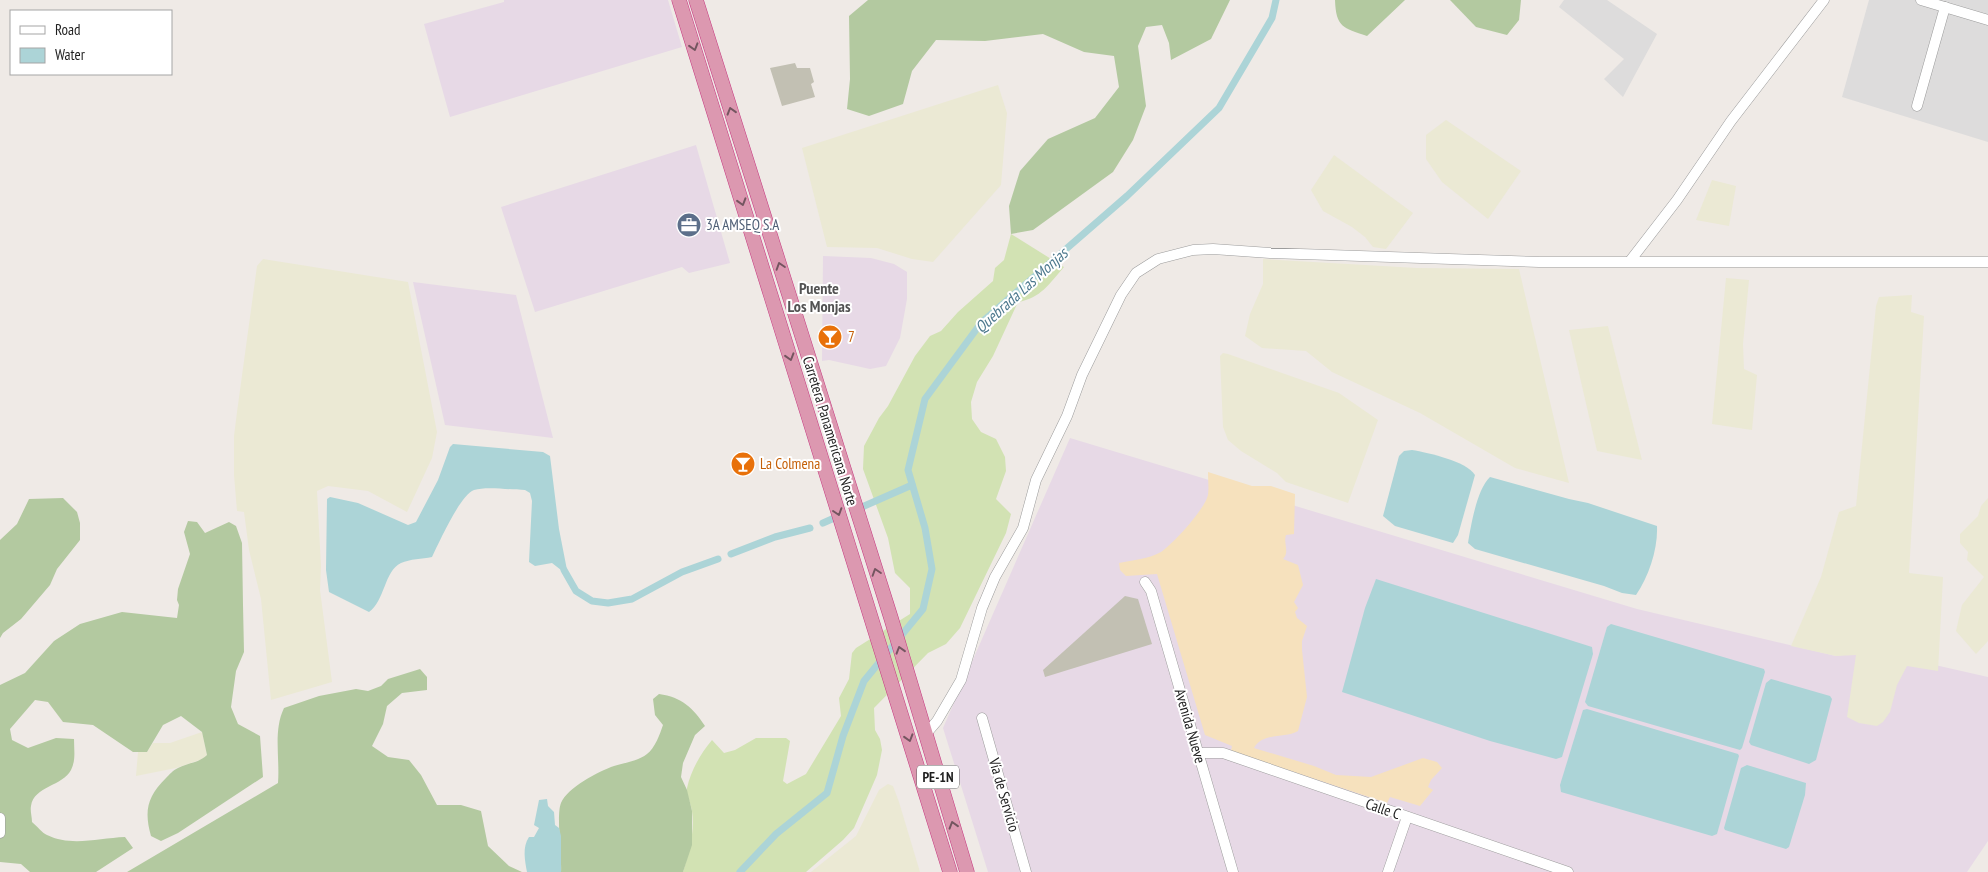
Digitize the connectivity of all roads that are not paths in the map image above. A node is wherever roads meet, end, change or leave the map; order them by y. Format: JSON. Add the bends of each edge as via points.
{"nodes":[{"id":1,"x":679,"y":0,"type":"edge"},
{"id":2,"x":696,"y":0,"type":"edge"},
{"id":3,"x":1824,"y":0,"type":"edge"},
{"id":4,"x":1921,"y":0,"type":"edge"},
{"id":5,"x":1945,"y":7,"type":"junction"},
{"id":6,"x":1988,"y":20,"type":"edge"},
{"id":7,"x":1917,"y":106,"type":"dead end"},
{"id":8,"x":1630,"y":261,"type":"junction"},
{"id":9,"x":1988,"y":262,"type":"edge"},
{"id":10,"x":820,"y":456,"type":"junction"},
{"id":11,"x":841,"y":462,"type":"junction"},
{"id":12,"x":1144,"y":582,"type":"dead end"},
{"id":13,"x":982,"y":718,"type":"dead end"},
{"id":14,"x":925,"y":735,"type":"junction"},
{"id":15,"x":1197,"y":753,"type":"junction"},
{"id":16,"x":1407,"y":817,"type":"junction"},
{"id":17,"x":0,"y":818,"type":"edge"},
{"id":18,"x":0,"y":833,"type":"edge"},
{"id":19,"x":968,"y":869,"type":"edge"},
{"id":20,"x":950,"y":872,"type":"edge"},
{"id":21,"x":1026,"y":872,"type":"edge"},
{"id":22,"x":1233,"y":872,"type":"edge"},
{"id":23,"x":1388,"y":872,"type":"edge"},
{"id":24,"x":1568,"y":872,"type":"edge"}],
"edges":[{"from":1,"to":10,"type":"highway","name":"Carretera Panamericana Norte","number":"PE-1N","one_way":true},
{"from":11,"to":2,"type":"highway","name":"Carretera Panamericana Norte","number":"PE-1N","one_way":true},
{"from":3,"to":8,"type":"street"},
{"from":4,"to":5,"type":"street"},
{"from":5,"to":6,"type":"street"},
{"from":5,"to":7,"type":"street"},
{"from":8,"to":9,"type":"street"},
{"from":8,"to":14,"type":"street","via":[[1502,261],[1213,249],[1182,252],[1150,263],[1125,287],[1082,375],[1034,485],[1023,528],[985,600],[961,680]]},
{"from":10,"to":11,"type":"highway"},
{"from":10,"to":20,"type":"highway","name":"Carretera Panamericana Norte","number":"PE-1N","one_way":true},
{"from":14,"to":11,"type":"highway","name":"Carretera Panamericana Norte","number":"PE-1N","one_way":true},
{"from":12,"to":15,"type":"street","name":"Avenida Nueve","via":[[1151,592]]},
{"from":13,"to":21,"type":"street","name":"Vía de Servicio"},
{"from":19,"to":14,"type":"highway","name":"Carretera Panamericana Norte","number":"PE-1N","one_way":true},
{"from":15,"to":16,"type":"street","name":"Calle C","via":[[1223,753]]},
{"from":15,"to":22,"type":"street","name":"Avenida Nueve"},
{"from":16,"to":23,"type":"street"},
{"from":16,"to":24,"type":"street","name":"Calle C"},
{"from":17,"to":18,"type":"street"}]}
